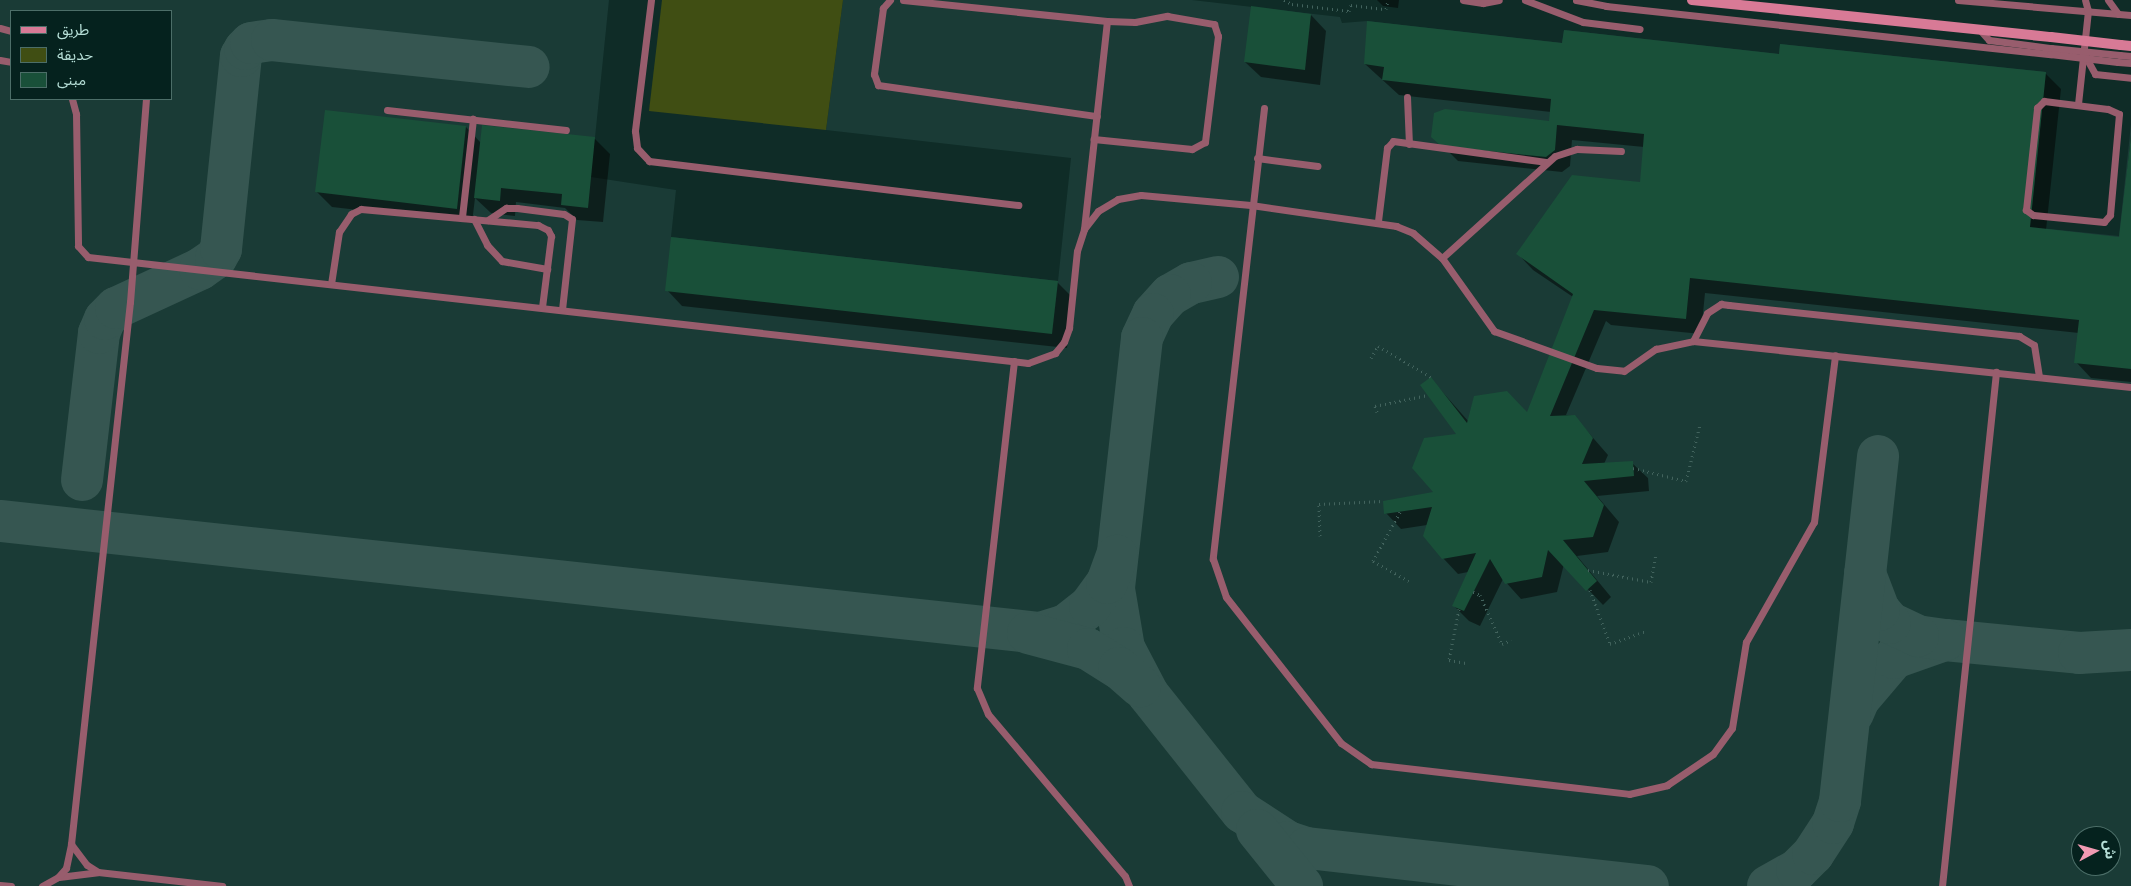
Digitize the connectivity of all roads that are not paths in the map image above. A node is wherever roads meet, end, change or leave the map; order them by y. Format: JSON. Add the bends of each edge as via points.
{"nodes":[{"id":1,"x":651,"y":0,"type":"edge"},
{"id":2,"x":890,"y":0,"type":"edge"},
{"id":3,"x":903,"y":0,"type":"edge"},
{"id":4,"x":1462,"y":0,"type":"edge"},
{"id":5,"x":1499,"y":0,"type":"edge"},
{"id":6,"x":1525,"y":0,"type":"edge"},
{"id":7,"x":1576,"y":0,"type":"edge"},
{"id":8,"x":1692,"y":0,"type":"edge"},
{"id":9,"x":1958,"y":0,"type":"edge"},
{"id":10,"x":2085,"y":0,"type":"edge"},
{"id":11,"x":2108,"y":0,"type":"edge"},
{"id":12,"x":2088,"y":11,"type":"junction"},
{"id":13,"x":2118,"y":14,"type":"junction"},
{"id":14,"x":2131,"y":14,"type":"edge"},
{"id":15,"x":1107,"y":21,"type":"junction"},
{"id":16,"x":1640,"y":29,"type":"dead end"},
{"id":17,"x":2051,"y":46,"type":"junction"},
{"id":18,"x":2084,"y":52,"type":"junction"},
{"id":19,"x":2123,"y":52,"type":"edge"},
{"id":20,"x":2131,"y":56,"type":"edge"},
{"id":21,"x":2131,"y":63,"type":"edge"},
{"id":22,"x":2131,"y":78,"type":"edge"},
{"id":23,"x":1407,"y":97,"type":"dead end"},
{"id":24,"x":72,"y":100,"type":"edge"},
{"id":25,"x":146,"y":100,"type":"edge"},
{"id":26,"x":2078,"y":104,"type":"junction"},
{"id":27,"x":1264,"y":108,"type":"dead end"},
{"id":28,"x":387,"y":110,"type":"dead end"},
{"id":29,"x":1097,"y":116,"type":"junction"},
{"id":30,"x":473,"y":119,"type":"junction"},
{"id":31,"x":566,"y":130,"type":"dead end"},
{"id":32,"x":1094,"y":139,"type":"junction"},
{"id":33,"x":1409,"y":144,"type":"junction"},
{"id":34,"x":1621,"y":151,"type":"dead end"},
{"id":35,"x":1257,"y":158,"type":"junction"},
{"id":36,"x":1546,"y":162,"type":"junction"},
{"id":37,"x":1317,"y":166,"type":"dead end"},
{"id":38,"x":1018,"y":204,"type":"dead end"},
{"id":39,"x":1250,"y":205,"type":"junction"},
{"id":40,"x":462,"y":218,"type":"junction"},
{"id":41,"x":474,"y":219,"type":"junction"},
{"id":42,"x":488,"y":220,"type":"junction"},
{"id":43,"x":1378,"y":221,"type":"junction"},
{"id":44,"x":1084,"y":229,"type":"junction"},
{"id":45,"x":1442,"y":258,"type":"junction"},
{"id":46,"x":134,"y":263,"type":"junction"},
{"id":47,"x":547,"y":269,"type":"junction"},
{"id":48,"x":331,"y":284,"type":"junction"},
{"id":49,"x":542,"y":307,"type":"junction"},
{"id":50,"x":562,"y":309,"type":"junction"},
{"id":51,"x":1693,"y":341,"type":"junction"},
{"id":52,"x":1835,"y":355,"type":"junction"},
{"id":53,"x":1014,"y":361,"type":"junction"},
{"id":54,"x":1996,"y":372,"type":"junction"},
{"id":55,"x":2038,"y":377,"type":"junction"},
{"id":56,"x":2131,"y":387,"type":"edge"},
{"id":57,"x":71,"y":844,"type":"junction"},
{"id":58,"x":98,"y":872,"type":"junction"},
{"id":59,"x":58,"y":877,"type":"junction"},
{"id":60,"x":0,"y":885,"type":"edge"},
{"id":61,"x":11,"y":886,"type":"edge"},
{"id":62,"x":42,"y":886,"type":"edge"},
{"id":63,"x":222,"y":886,"type":"edge"},
{"id":64,"x":1129,"y":886,"type":"edge"},
{"id":65,"x":1942,"y":886,"type":"edge"}],
"edges":[{"from":1,"to":38,"type":"lane","via":[[635,130],[637,148],[648,160]]},
{"from":2,"to":29,"type":"lane","via":[[884,8],[875,65],[874,80],[878,85]]},
{"from":3,"to":15,"type":"lane"},
{"from":4,"to":5,"type":"lane","via":[[1483,3]]},
{"from":6,"to":16,"type":"lane","via":[[1582,22]]},
{"from":7,"to":17,"type":"lane","via":[[1606,6]]},
{"from":8,"to":17,"type":"street","via":[[1979,29]]},
{"from":9,"to":12,"type":"lane"},
{"from":10,"to":12,"type":"lane"},
{"from":11,"to":13,"type":"lane"},
{"from":12,"to":13,"type":"lane"},
{"from":12,"to":18,"type":"lane"},
{"from":13,"to":14,"type":"lane"},
{"from":15,"to":29,"type":"lane"},
{"from":15,"to":32,"type":"lane","via":[[1135,22],[1167,16],[1208,22],[1218,30],[1218,36],[1207,133],[1205,142],[1198,148]]},
{"from":17,"to":19,"type":"street","bridge":true},
{"from":17,"to":19,"type":"lane","bridge":true},
{"from":18,"to":22,"type":"lane","via":[[2095,74]]},
{"from":18,"to":26,"type":"lane"},
{"from":19,"to":20,"type":"lane"},
{"from":19,"to":21,"type":"lane"},
{"from":23,"to":33,"type":"lane"},
{"from":24,"to":46,"type":"lane","via":[[76,114],[78,246],[88,257]]},
{"from":25,"to":46,"type":"lane"},
{"from":26,"to":26,"type":"lane","via":[[2114,110],[2121,121],[2110,215],[2104,222],[2033,215],[2026,210],[2037,108],[2044,101]]},
{"from":27,"to":35,"type":"lane"},
{"from":28,"to":30,"type":"lane"},
{"from":29,"to":32,"type":"lane"},
{"from":30,"to":31,"type":"lane"},
{"from":30,"to":40,"type":"lane"},
{"from":32,"to":44,"type":"lane"},
{"from":33,"to":36,"type":"lane"},
{"from":33,"to":43,"type":"lane","via":[[1389,144]]},
{"from":34,"to":36,"type":"lane","via":[[1577,149]]},
{"from":35,"to":37,"type":"lane"},
{"from":35,"to":39,"type":"lane"},
{"from":36,"to":45,"type":"lane"},
{"from":39,"to":43,"type":"lane"},
{"from":39,"to":44,"type":"lane","via":[[1141,194],[1118,199],[1098,211]]},
{"from":39,"to":52,"type":"lane","via":[[1212,559],[1215,572],[1226,596],[1341,743],[1360,759],[1383,768],[1629,794],[1668,785],[1713,754],[1732,728],[1746,642],[1814,522]]},
{"from":40,"to":41,"type":"lane"},
{"from":40,"to":48,"type":"lane","via":[[372,208],[351,214],[338,232]]},
{"from":41,"to":42,"type":"lane"},
{"from":41,"to":47,"type":"lane","via":[[487,245],[502,261]]},
{"from":42,"to":47,"type":"lane","via":[[538,225],[548,230],[551,242]]},
{"from":42,"to":50,"type":"lane","via":[[506,208],[564,214],[572,219]]},
{"from":43,"to":45,"type":"lane","via":[[1413,234]]},
{"from":44,"to":53,"type":"lane","via":[[1077,251],[1069,328],[1064,342],[1055,353],[1042,360]]},
{"from":45,"to":51,"type":"lane","via":[[1494,331],[1583,364],[1624,370],[1656,349]]},
{"from":46,"to":48,"type":"lane"},
{"from":46,"to":57,"type":"lane"},
{"from":47,"to":49,"type":"lane"},
{"from":48,"to":49,"type":"lane"},
{"from":49,"to":50,"type":"lane"},
{"from":50,"to":53,"type":"lane"},
{"from":51,"to":52,"type":"lane"},
{"from":51,"to":55,"type":"lane","via":[[1707,313],[1721,304],[1730,304],[2019,336],[2034,345]]},
{"from":52,"to":54,"type":"lane"},
{"from":53,"to":64,"type":"lane","via":[[977,688],[988,714],[1125,876]]},
{"from":54,"to":55,"type":"lane"},
{"from":54,"to":65,"type":"lane"},
{"from":55,"to":56,"type":"lane"},
{"from":57,"to":58,"type":"lane","via":[[87,865]]},
{"from":57,"to":59,"type":"lane","via":[[66,868]]},
{"from":58,"to":59,"type":"lane"},
{"from":58,"to":63,"type":"lane"},
{"from":59,"to":62,"type":"lane"},
{"from":60,"to":61,"type":"lane"}]}
